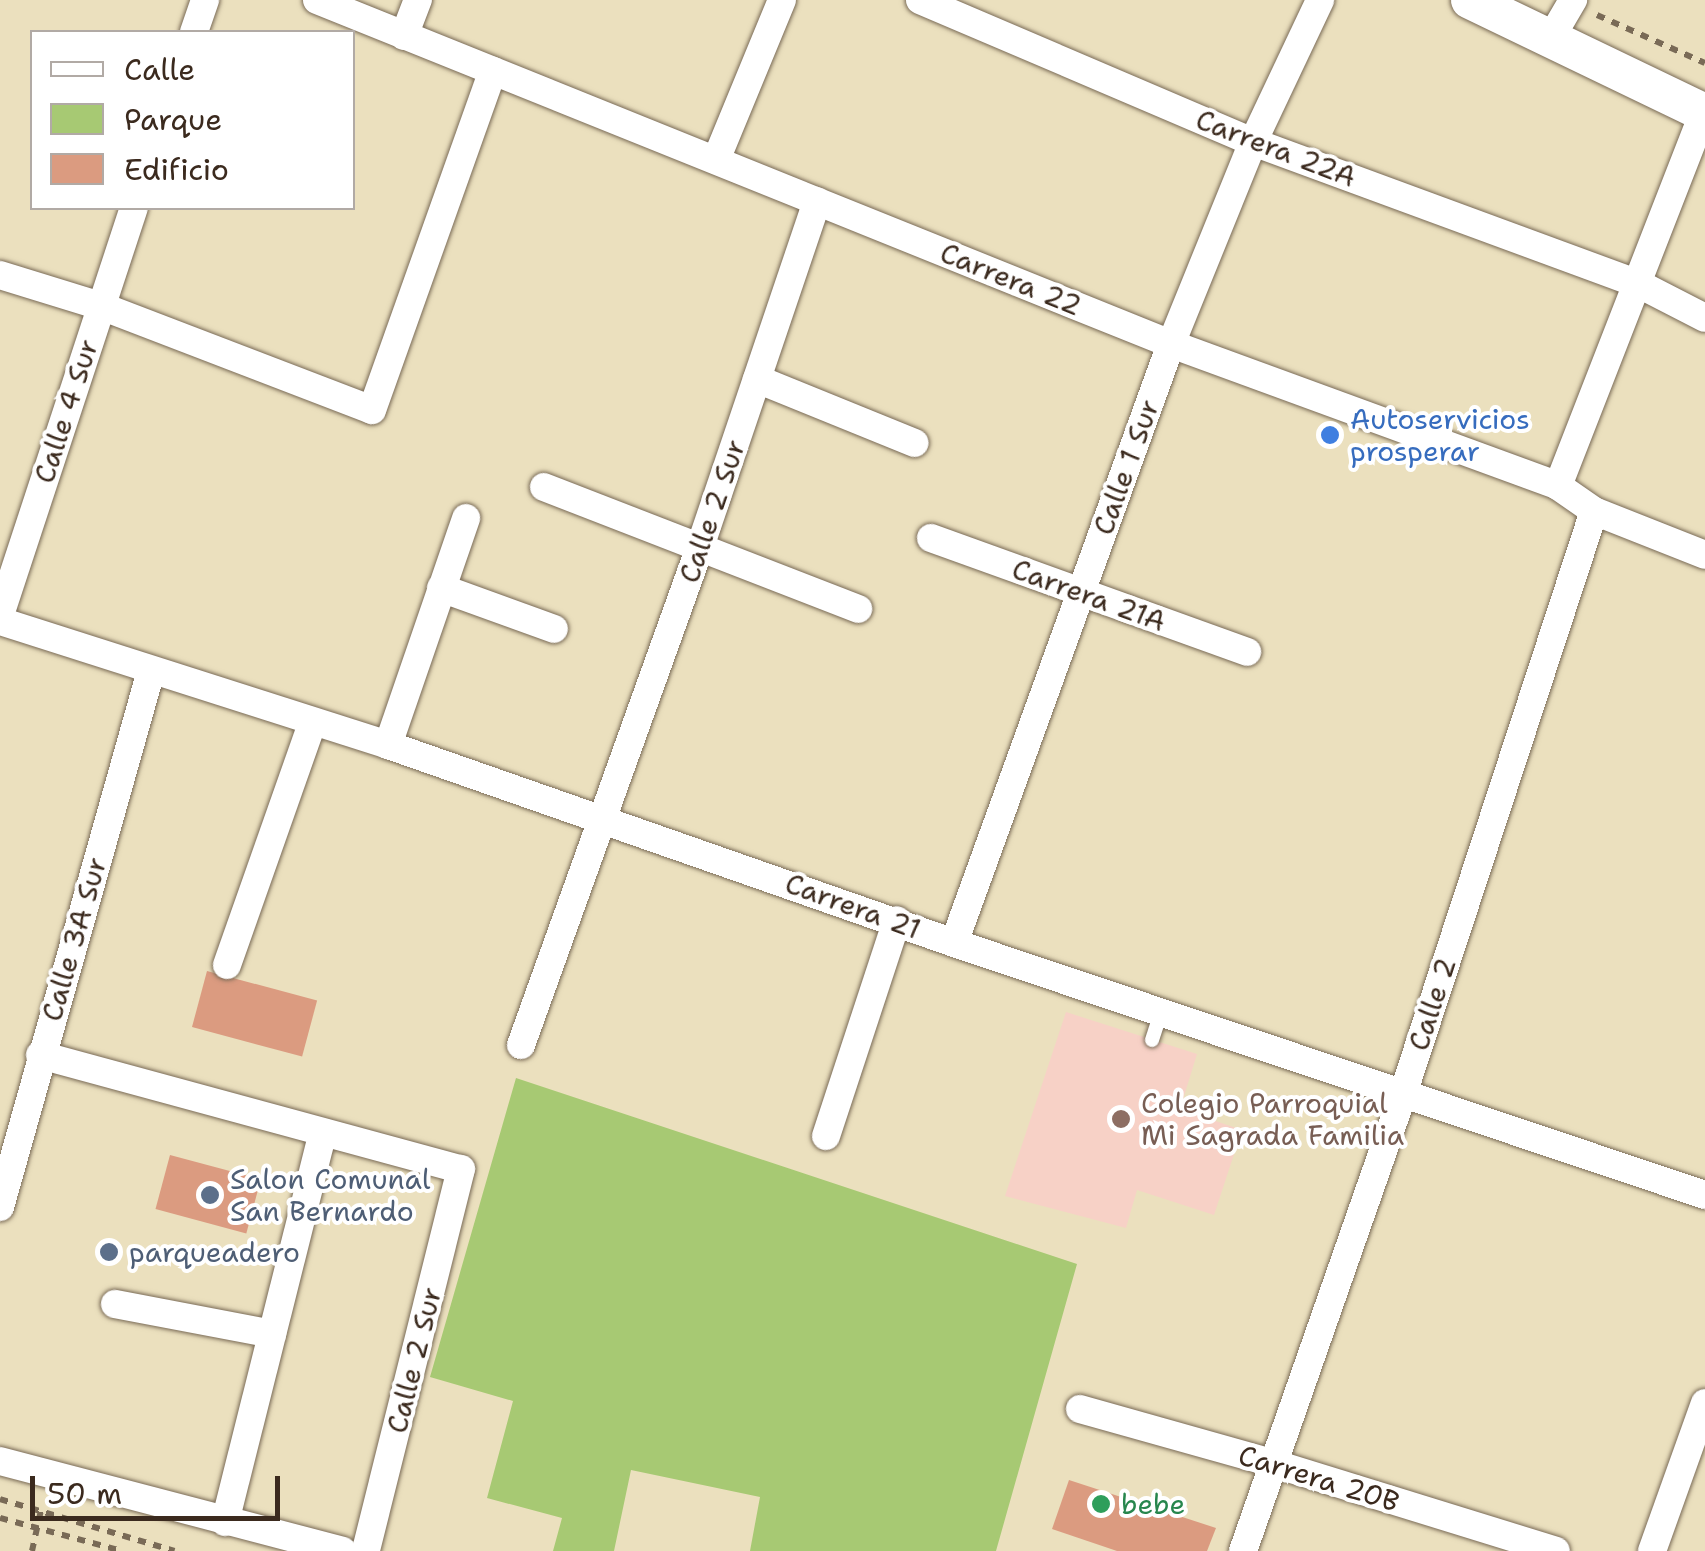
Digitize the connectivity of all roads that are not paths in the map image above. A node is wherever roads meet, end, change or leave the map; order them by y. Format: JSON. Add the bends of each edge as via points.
{"nodes":[{"id":1,"x":206,"y":0,"type":"edge"},
{"id":2,"x":318,"y":0,"type":"edge"},
{"id":3,"x":418,"y":0,"type":"edge"},
{"id":4,"x":782,"y":0,"type":"edge"},
{"id":5,"x":920,"y":0,"type":"edge"},
{"id":6,"x":1320,"y":0,"type":"edge"},
{"id":7,"x":1470,"y":0,"type":"edge"},
{"id":8,"x":1572,"y":2,"type":"edge"},
{"id":9,"x":195,"y":30,"type":"edge"},
{"id":10,"x":404,"y":36,"type":"junction"},
{"id":11,"x":1552,"y":36,"type":"junction"},
{"id":12,"x":494,"y":72,"type":"junction"},
{"id":13,"x":1705,"y":113,"type":"edge"},
{"id":14,"x":1253,"y":142,"type":"junction"},
{"id":15,"x":716,"y":160,"type":"junction"},
{"id":16,"x":817,"y":200,"type":"junction"},
{"id":17,"x":133,"y":210,"type":"edge"},
{"id":18,"x":0,"y":275,"type":"edge"},
{"id":19,"x":1638,"y":283,"type":"junction"},
{"id":20,"x":100,"y":306,"type":"junction"},
{"id":21,"x":1705,"y":318,"type":"edge"},
{"id":22,"x":1171,"y":344,"type":"junction"},
{"id":23,"x":757,"y":379,"type":"junction"},
{"id":24,"x":914,"y":443,"type":"dead end"},
{"id":25,"x":1558,"y":486,"type":"junction"},
{"id":26,"x":544,"y":487,"type":"dead end"},
{"id":27,"x":1594,"y":511,"type":"junction"},
{"id":28,"x":466,"y":518,"type":"dead end"},
{"id":29,"x":931,"y":538,"type":"dead end"},
{"id":30,"x":700,"y":547,"type":"junction"},
{"id":31,"x":1705,"y":555,"type":"edge"},
{"id":32,"x":442,"y":588,"type":"junction"},
{"id":33,"x":1080,"y":593,"type":"junction"},
{"id":34,"x":858,"y":608,"type":"dead end"},
{"id":35,"x":0,"y":618,"type":"edge"},
{"id":36,"x":554,"y":629,"type":"dead end"},
{"id":37,"x":1247,"y":652,"type":"dead end"},
{"id":38,"x":151,"y":672,"type":"junction"},
{"id":39,"x":312,"y":724,"type":"junction"},
{"id":40,"x":388,"y":745,"type":"junction"},
{"id":41,"x":603,"y":819,"type":"junction"},
{"id":42,"x":897,"y":920,"type":"junction"},
{"id":43,"x":954,"y":943,"type":"junction"},
{"id":44,"x":227,"y":966,"type":"dead end"},
{"id":45,"x":1162,"y":1011,"type":"junction"},
{"id":46,"x":1152,"y":1040,"type":"dead end"},
{"id":47,"x":521,"y":1045,"type":"dead end"},
{"id":48,"x":40,"y":1056,"type":"junction"},
{"id":49,"x":1404,"y":1092,"type":"junction"},
{"id":50,"x":322,"y":1135,"type":"junction"},
{"id":51,"x":826,"y":1136,"type":"dead end"},
{"id":52,"x":1705,"y":1195,"type":"edge"},
{"id":53,"x":0,"y":1207,"type":"edge"},
{"id":54,"x":115,"y":1304,"type":"dead end"},
{"id":55,"x":272,"y":1334,"type":"junction"},
{"id":56,"x":1705,"y":1402,"type":"edge"},
{"id":57,"x":1080,"y":1409,"type":"dead end"},
{"id":58,"x":0,"y":1461,"type":"edge"},
{"id":59,"x":1272,"y":1463,"type":"junction"},
{"id":60,"x":224,"y":1522,"type":"junction"},
{"id":61,"x":342,"y":1551,"type":"edge"},
{"id":62,"x":366,"y":1551,"type":"edge"},
{"id":63,"x":1243,"y":1551,"type":"edge"},
{"id":64,"x":1556,"y":1551,"type":"edge"},
{"id":65,"x":1652,"y":1551,"type":"edge"}],
"edges":[{"from":1,"to":9,"type":"street"},
{"from":2,"to":10,"type":"street","name":"Carrera 22"},
{"from":3,"to":10,"type":"street"},
{"from":4,"to":15,"type":"street"},
{"from":5,"to":14,"type":"street","name":"Carrera 22A"},
{"from":6,"to":14,"type":"street","name":"Calle 1 Sur"},
{"from":7,"to":11,"type":"street"},
{"from":8,"to":11,"type":"street"},
{"from":10,"to":12,"type":"street","name":"Carrera 22"},
{"from":11,"to":13,"type":"street"},
{"from":12,"to":15,"type":"street","name":"Carrera 22"},
{"from":12,"to":20,"type":"street","via":[[372,410]]},
{"from":13,"to":19,"type":"street"},
{"from":14,"to":19,"type":"street","name":"Carrera 22A"},
{"from":14,"to":22,"type":"street","name":"Calle 1 Sur"},
{"from":15,"to":16,"type":"street","name":"Carrera 22"},
{"from":16,"to":22,"type":"street","name":"Carrera 22"},
{"from":16,"to":23,"type":"street","name":"Calle 2 Sur"},
{"from":17,"to":20,"type":"street","name":"Calle 4 Sur"},
{"from":18,"to":20,"type":"street"},
{"from":19,"to":21,"type":"street","name":"Carrera 22A"},
{"from":19,"to":25,"type":"street"},
{"from":20,"to":35,"type":"street","name":"Calle 4 Sur"},
{"from":22,"to":25,"type":"street","name":"Carrera 22"},
{"from":22,"to":33,"type":"street","name":"Calle 1 Sur"},
{"from":23,"to":24,"type":"street"},
{"from":23,"to":30,"type":"street","name":"Calle 2 Sur"},
{"from":25,"to":27,"type":"street","name":"Carrera 22"},
{"from":26,"to":30,"type":"street"},
{"from":27,"to":31,"type":"street","name":"Carrera 22"},
{"from":27,"to":49,"type":"street","name":"Calle 2"},
{"from":28,"to":32,"type":"street"},
{"from":29,"to":33,"type":"street","name":"Carrera 21A"},
{"from":30,"to":34,"type":"street"},
{"from":30,"to":41,"type":"street","name":"Calle 2 Sur"},
{"from":32,"to":36,"type":"street"},
{"from":32,"to":40,"type":"street"},
{"from":33,"to":37,"type":"street","name":"Carrera 21A"},
{"from":33,"to":43,"type":"street","name":"Calle 1 Sur"},
{"from":35,"to":38,"type":"street","name":"Carrera 21"},
{"from":38,"to":39,"type":"street","name":"Carrera 21"},
{"from":38,"to":48,"type":"street","name":"Calle 3A Sur"},
{"from":39,"to":40,"type":"street","name":"Carrera 21"},
{"from":39,"to":44,"type":"street"},
{"from":40,"to":41,"type":"street","name":"Carrera 21"},
{"from":41,"to":42,"type":"street","name":"Carrera 21"},
{"from":41,"to":47,"type":"street","name":"Calle 2 Sur"},
{"from":42,"to":43,"type":"street","name":"Carrera 21"},
{"from":42,"to":51,"type":"street"},
{"from":43,"to":45,"type":"street","name":"Carrera 21"},
{"from":45,"to":46,"type":"lane"},
{"from":45,"to":49,"type":"street","name":"Carrera 21"},
{"from":48,"to":50,"type":"street"},
{"from":48,"to":53,"type":"street","name":"Calle 3A Sur"},
{"from":49,"to":52,"type":"street","name":"Carrera 21"},
{"from":49,"to":59,"type":"street","name":"Calle 2"},
{"from":50,"to":55,"type":"street"},
{"from":50,"to":62,"type":"street","name":"Calle 2 Sur","via":[[461,1170]]},
{"from":54,"to":55,"type":"street"},
{"from":55,"to":60,"type":"street"},
{"from":56,"to":65,"type":"street"},
{"from":57,"to":59,"type":"street","name":"Carrera 20B"},
{"from":58,"to":60,"type":"street"},
{"from":59,"to":63,"type":"street","name":"Calle 2"},
{"from":59,"to":64,"type":"street","name":"Carrera 20B"},
{"from":60,"to":61,"type":"street"}]}
